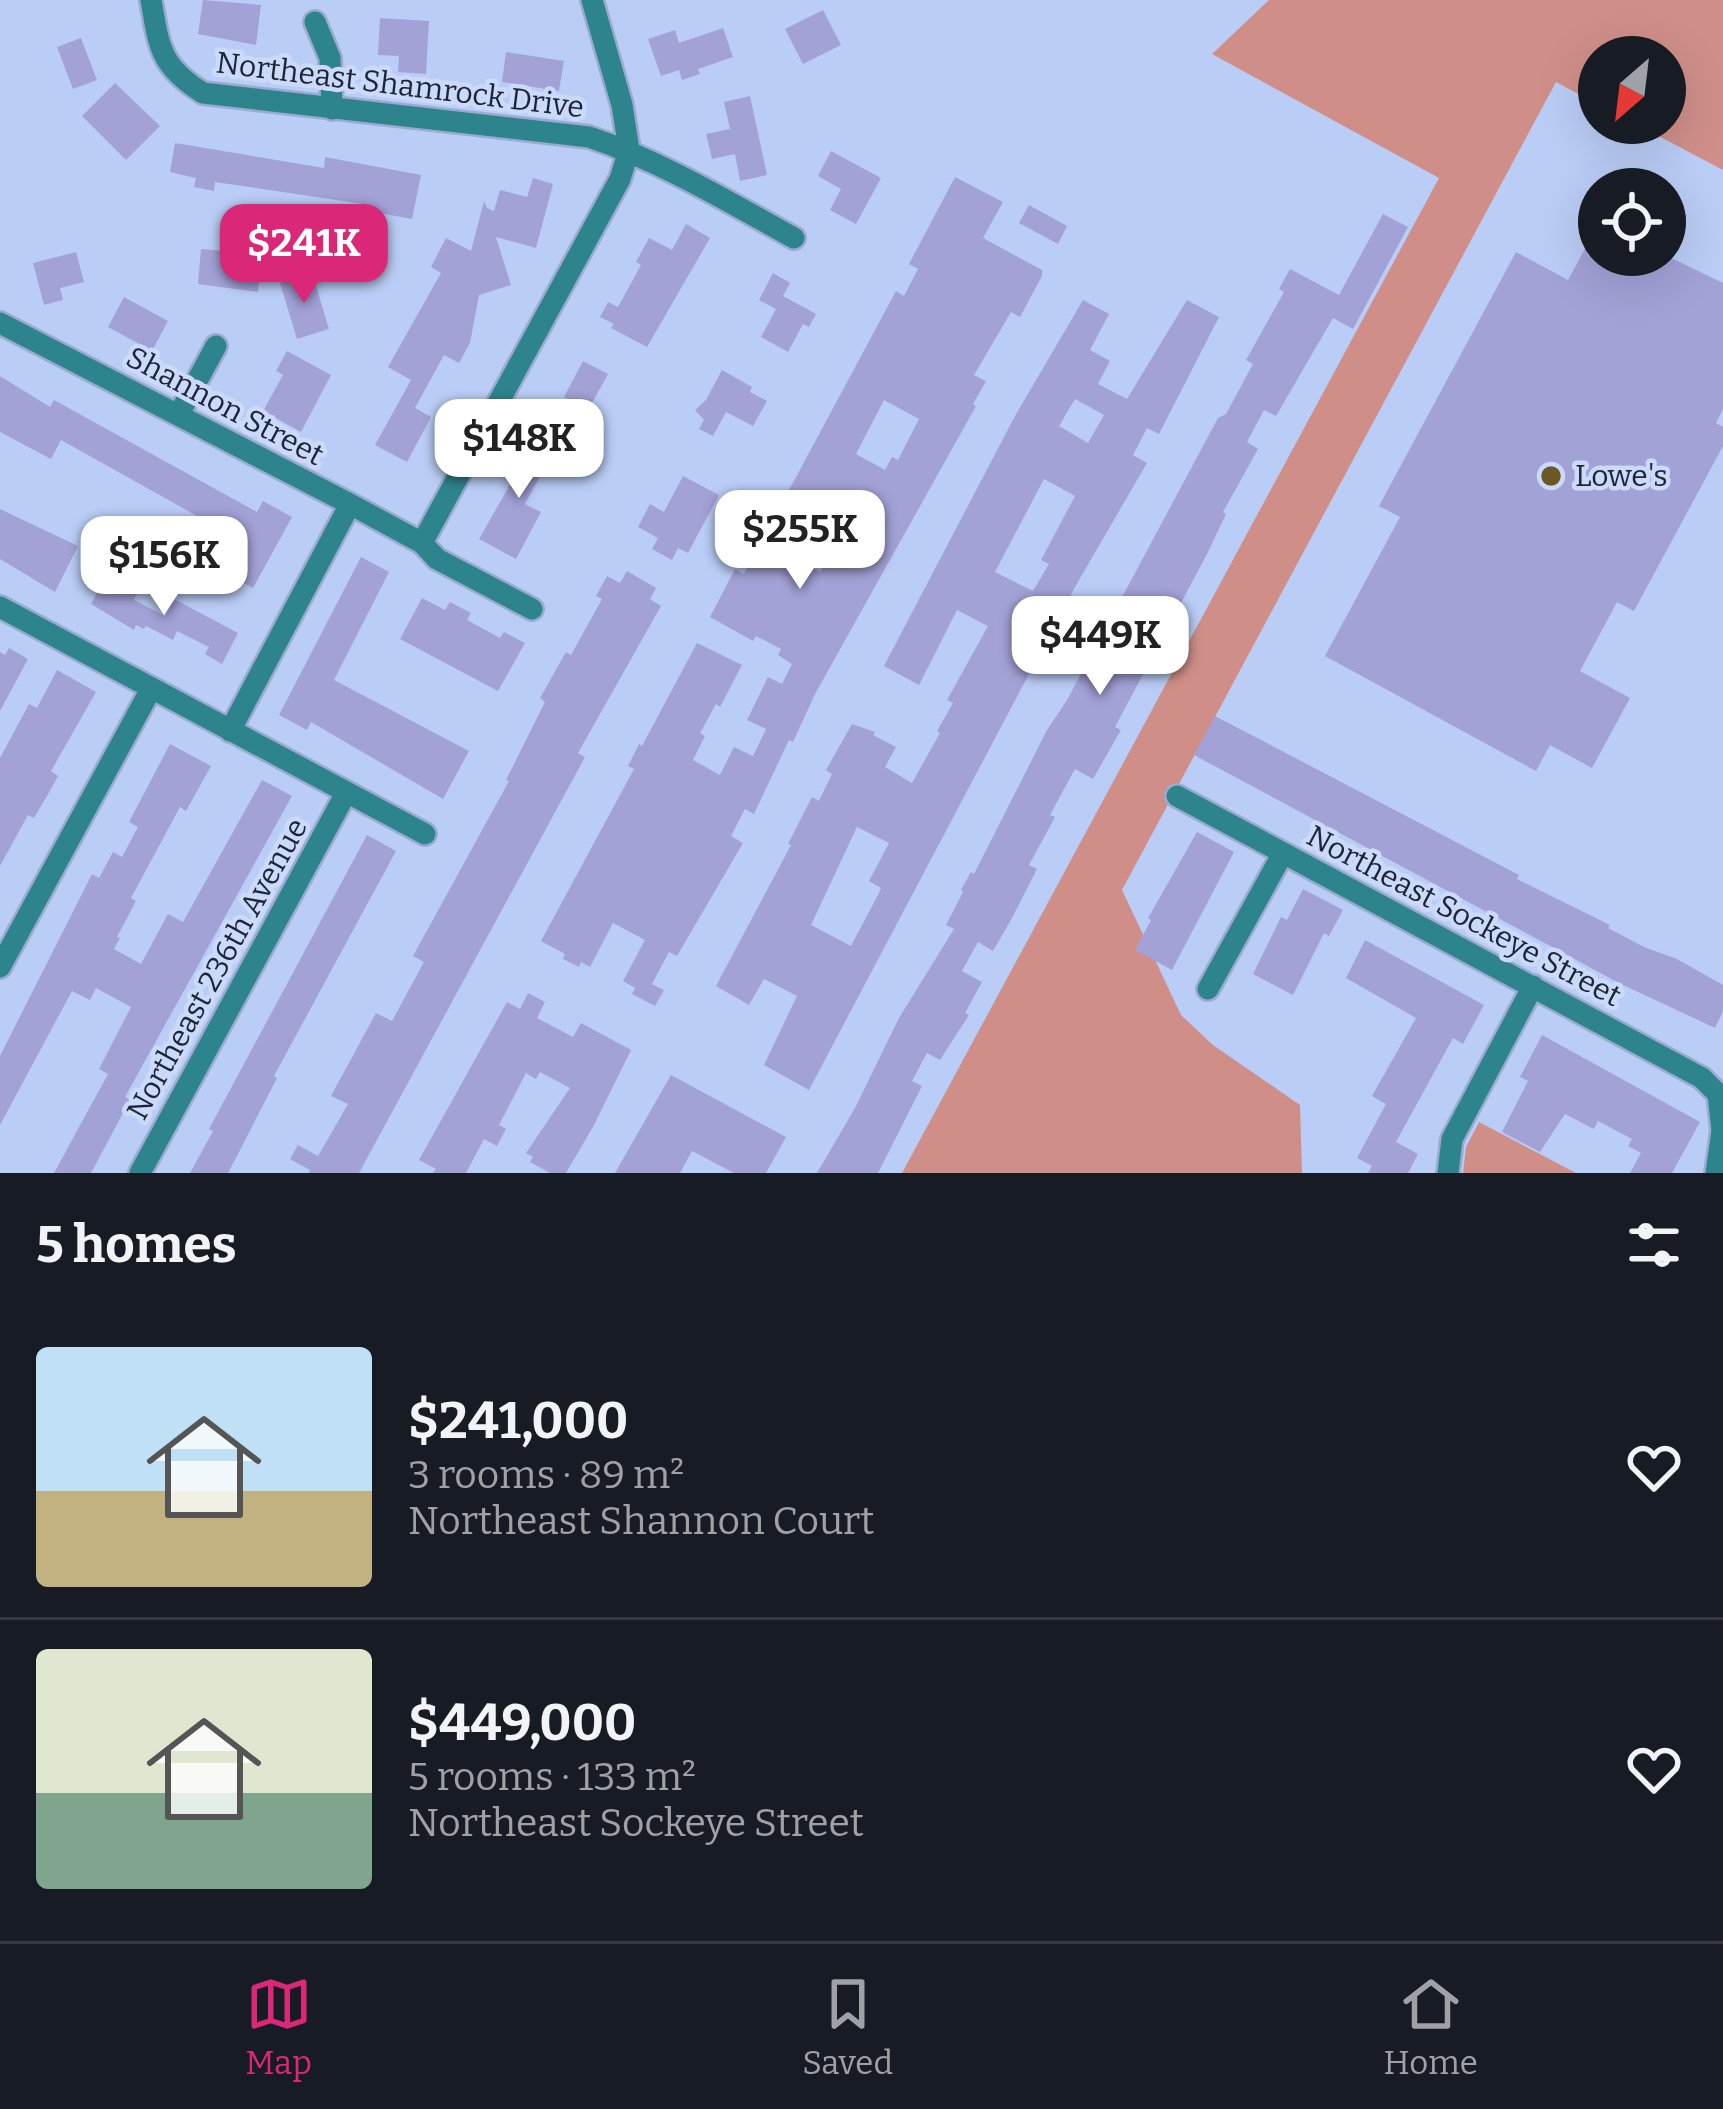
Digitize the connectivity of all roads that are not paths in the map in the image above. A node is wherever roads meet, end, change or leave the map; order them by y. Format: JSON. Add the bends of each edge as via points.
{"nodes":[{"id":1,"x":151,"y":0,"type":"edge"},
{"id":2,"x":600,"y":2,"type":"edge"},
{"id":3,"x":315,"y":22,"type":"dead end"},
{"id":4,"x":332,"y":109,"type":"junction"},
{"id":5,"x":629,"y":150,"type":"junction"},
{"id":6,"x":794,"y":238,"type":"dead end"},
{"id":7,"x":0,"y":323,"type":"edge"},
{"id":8,"x":216,"y":346,"type":"dead end"},
{"id":9,"x":179,"y":414,"type":"junction"},
{"id":10,"x":350,"y":504,"type":"junction"},
{"id":11,"x":422,"y":543,"type":"junction"},
{"id":12,"x":0,"y":607,"type":"edge"},
{"id":13,"x":532,"y":610,"type":"dead end"},
{"id":14,"x":151,"y":689,"type":"junction"},
{"id":15,"x":230,"y":731,"type":"junction"},
{"id":16,"x":346,"y":793,"type":"junction"},
{"id":17,"x":1177,"y":796,"type":"dead end"},
{"id":18,"x":425,"y":834,"type":"dead end"},
{"id":19,"x":1283,"y":853,"type":"junction"},
{"id":20,"x":0,"y":968,"type":"edge"},
{"id":21,"x":1533,"y":986,"type":"junction"},
{"id":22,"x":1208,"y":989,"type":"dead end"},
{"id":23,"x":1721,"y":1092,"type":"edge"},
{"id":24,"x":140,"y":1173,"type":"edge"},
{"id":25,"x":1448,"y":1173,"type":"edge"},
{"id":26,"x":1715,"y":1173,"type":"edge"}],
"edges":[{"from":1,"to":4,"type":"street","name":"Northeast Shamrock Drive","via":[[160,50],[178,78],[203,93]]},
{"from":2,"to":5,"type":"street"},
{"from":3,"to":4,"type":"street","via":[[330,58]]},
{"from":4,"to":5,"type":"street","name":"Northeast Shamrock Drive","via":[[589,137]]},
{"from":5,"to":6,"type":"street","name":"Northeast Shamrock Drive"},
{"from":5,"to":11,"type":"street"},
{"from":7,"to":9,"type":"street","name":"Shannon Street"},
{"from":8,"to":9,"type":"street"},
{"from":9,"to":10,"type":"street","name":"Shannon Street"},
{"from":10,"to":11,"type":"street","name":"Shannon Street"},
{"from":10,"to":15,"type":"street"},
{"from":11,"to":13,"type":"street","name":"Shannon Street"},
{"from":12,"to":14,"type":"street"},
{"from":14,"to":15,"type":"street"},
{"from":14,"to":20,"type":"street"},
{"from":15,"to":16,"type":"street"},
{"from":16,"to":18,"type":"street"},
{"from":16,"to":24,"type":"street","name":"Northeast 236th Avenue"},
{"from":17,"to":19,"type":"street","name":"Northeast Sockeye Street"},
{"from":19,"to":21,"type":"street","name":"Northeast Sockeye Street"},
{"from":19,"to":22,"type":"street"},
{"from":21,"to":23,"type":"street","name":"Northeast Sockeye Street"},
{"from":21,"to":25,"type":"street","via":[[1453,1139]]},
{"from":23,"to":26,"type":"street"}]}
